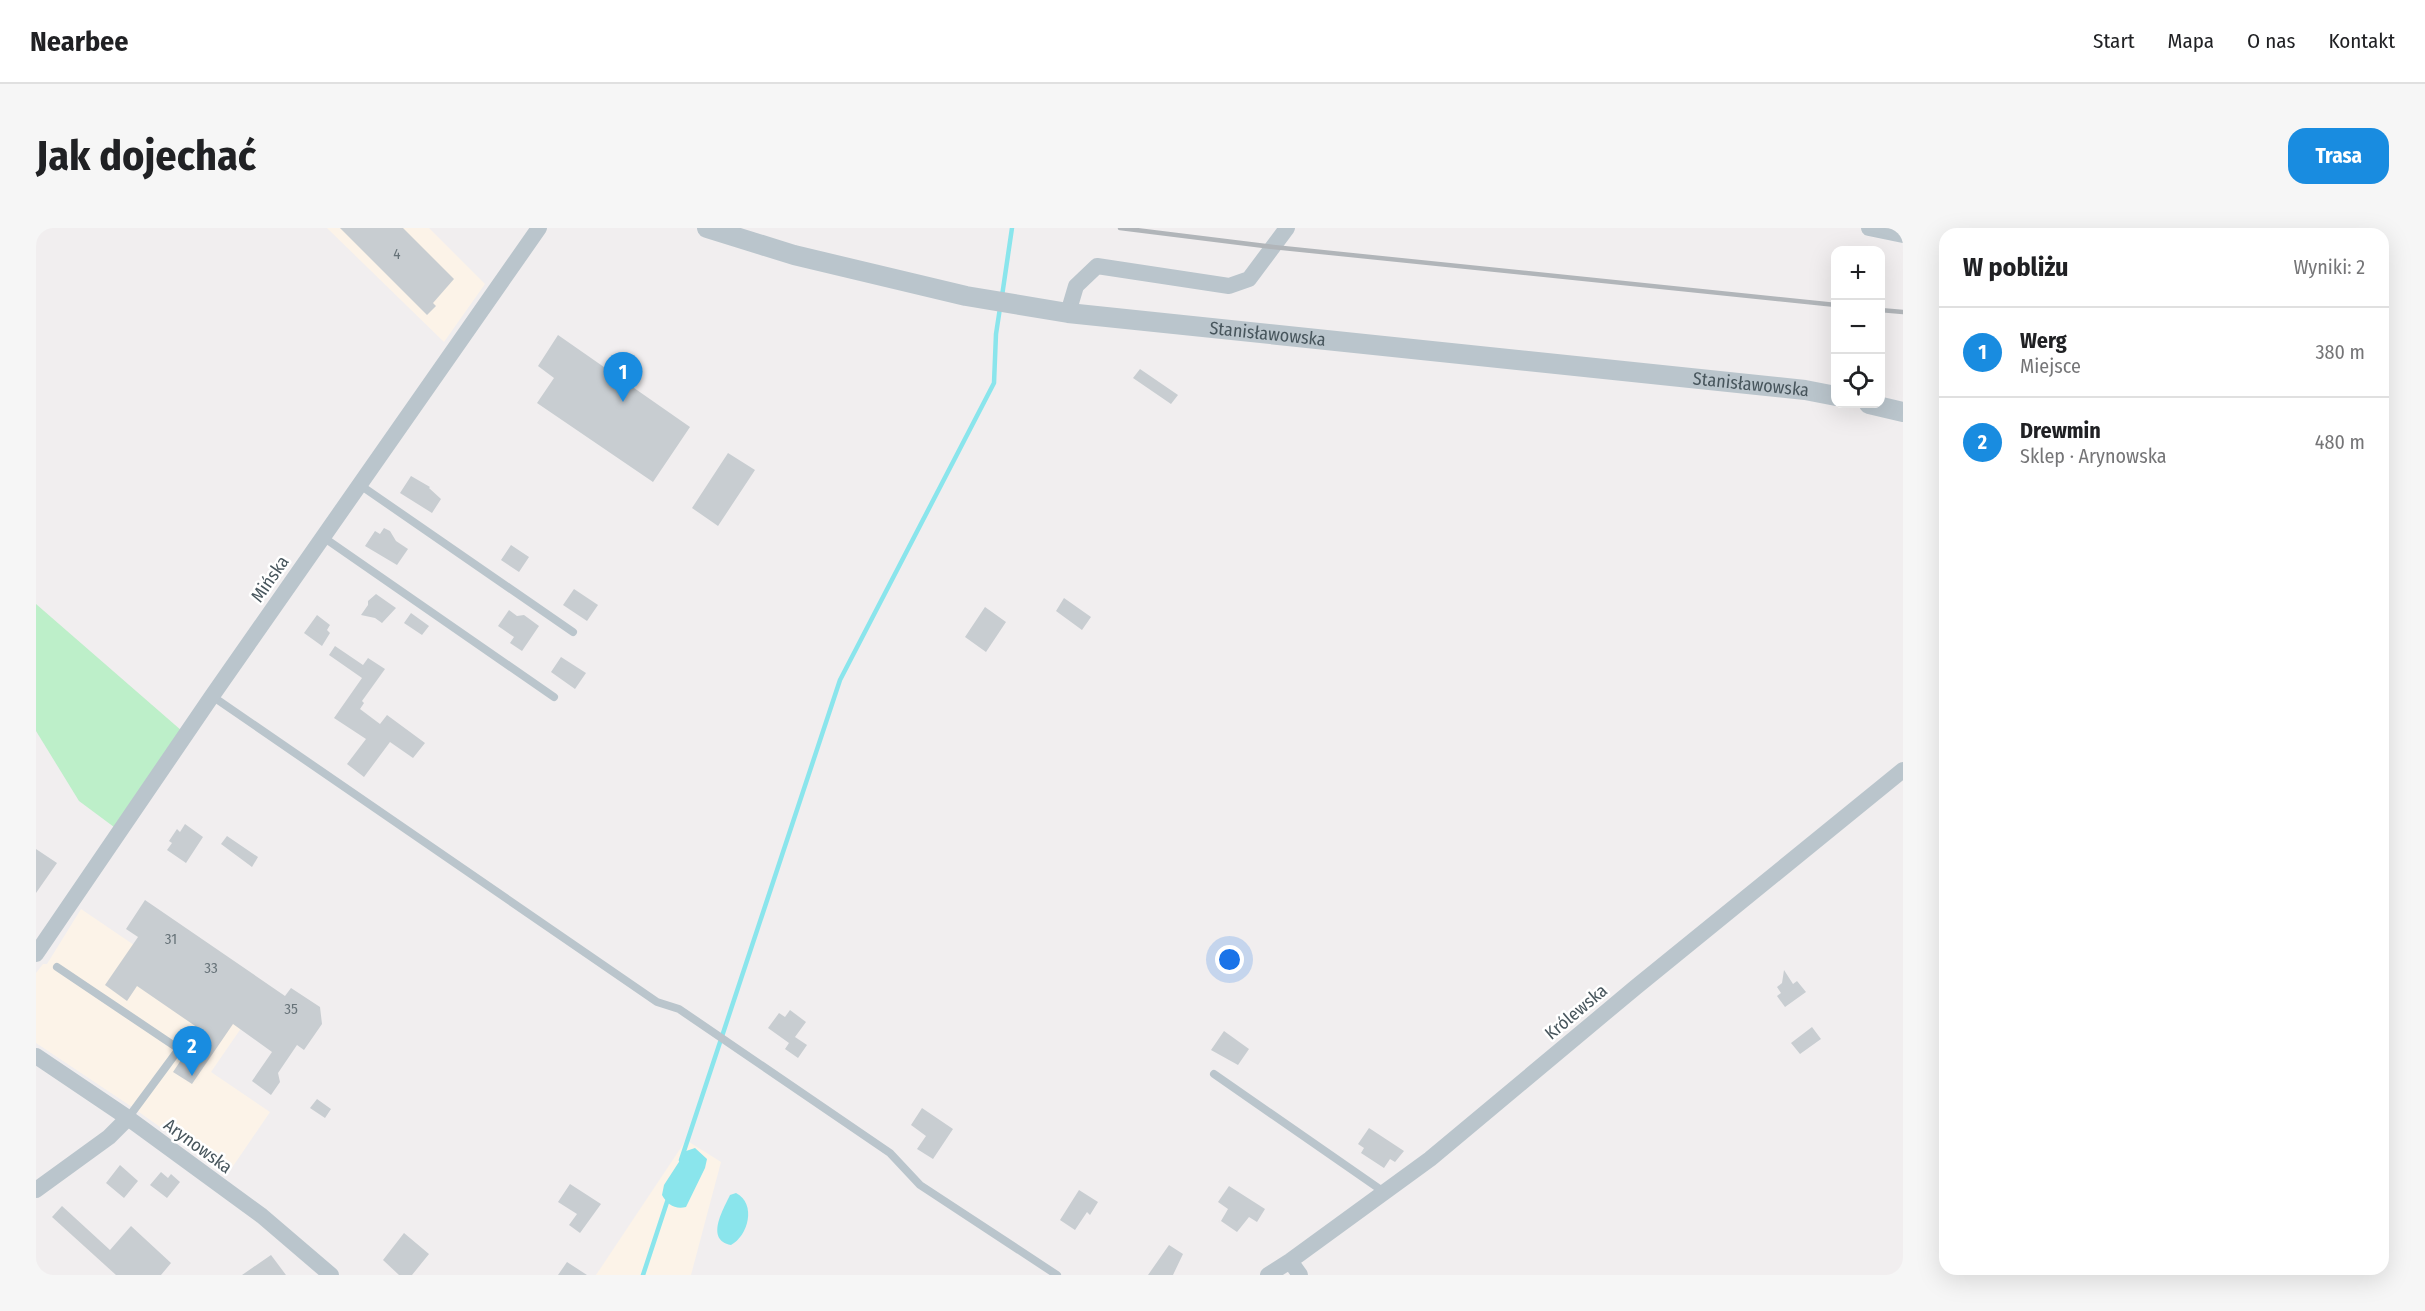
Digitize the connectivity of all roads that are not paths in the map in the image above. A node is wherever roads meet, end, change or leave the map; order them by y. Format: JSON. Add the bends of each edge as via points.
{"nodes":[{"id":1,"x":539,"y":228,"type":"edge"},
{"id":2,"x":707,"y":228,"type":"edge"},
{"id":3,"x":1287,"y":228,"type":"edge"},
{"id":4,"x":1869,"y":228,"type":"edge"},
{"id":5,"x":1903,"y":235,"type":"edge"},
{"id":6,"x":1068,"y":312,"type":"junction"},
{"id":7,"x":1831,"y":395,"type":"edge"},
{"id":8,"x":1885,"y":408,"type":"edge"},
{"id":9,"x":1903,"y":412,"type":"edge"},
{"id":10,"x":360,"y":485,"type":"junction"},
{"id":11,"x":323,"y":537,"type":"junction"},
{"id":12,"x":573,"y":632,"type":"dead end"},
{"id":13,"x":212,"y":696,"type":"junction"},
{"id":14,"x":554,"y":697,"type":"dead end"},
{"id":15,"x":1903,"y":770,"type":"edge"},
{"id":16,"x":36,"y":954,"type":"edge"},
{"id":17,"x":57,"y":967,"type":"dead end"},
{"id":18,"x":36,"y":1056,"type":"edge"},
{"id":19,"x":1214,"y":1074,"type":"dead end"},
{"id":20,"x":128,"y":1118,"type":"junction"},
{"id":21,"x":36,"y":1190,"type":"edge"},
{"id":22,"x":1384,"y":1192,"type":"junction"},
{"id":23,"x":1295,"y":1268,"type":"edge"},
{"id":24,"x":331,"y":1275,"type":"edge"},
{"id":25,"x":1057,"y":1275,"type":"edge"},
{"id":26,"x":1268,"y":1275,"type":"edge"}],
"edges":[{"from":1,"to":10,"type":"street","name":"Mińska"},
{"from":2,"to":6,"type":"street","name":"Stanisławowska","via":[[794,255],[966,296]]},
{"from":3,"to":6,"type":"street","via":[[1249,279],[1229,286],[1097,266],[1076,286]]},
{"from":4,"to":5,"type":"street"},
{"from":6,"to":7,"type":"street","name":"Stanisławowska","via":[[1585,365]]},
{"from":8,"to":9,"type":"street"},
{"from":10,"to":11,"type":"street","name":"Mińska"},
{"from":10,"to":12,"type":"lane"},
{"from":11,"to":13,"type":"street","name":"Mińska"},
{"from":11,"to":14,"type":"lane"},
{"from":13,"to":16,"type":"street","name":"Mińska"},
{"from":13,"to":25,"type":"lane","via":[[657,1002],[679,1009],[746,1054],[890,1153],[920,1185]]},
{"from":15,"to":22,"type":"street","name":"Królewska","via":[[1430,1159]]},
{"from":17,"to":20,"type":"lane","via":[[179,1049]]},
{"from":18,"to":20,"type":"street","name":"Arynowska"},
{"from":19,"to":22,"type":"lane"},
{"from":20,"to":21,"type":"street","via":[[109,1137]]},
{"from":20,"to":24,"type":"street","name":"Arynowska","via":[[276,1226]]},
{"from":22,"to":23,"type":"street","name":"Królewska"},
{"from":23,"to":26,"type":"street","name":"Królewska"}]}
